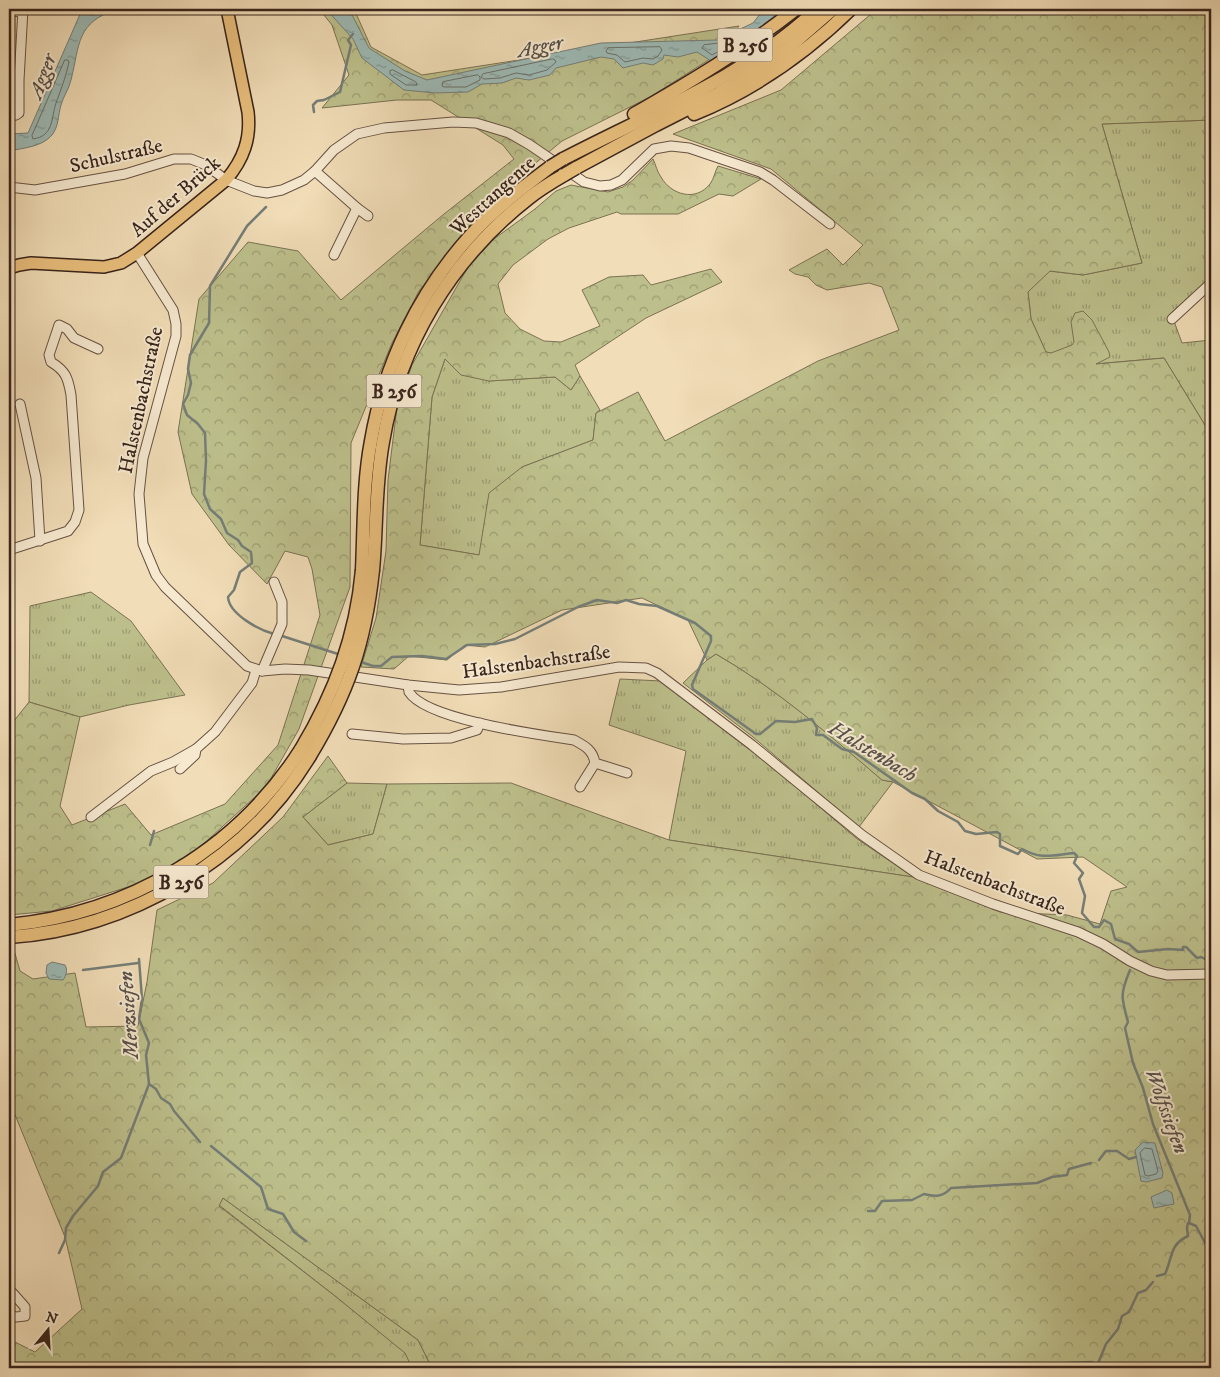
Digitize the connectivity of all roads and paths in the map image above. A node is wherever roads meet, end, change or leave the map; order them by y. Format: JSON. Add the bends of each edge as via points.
{"nodes":[{"id":1,"x":227,"y":9,"type":"edge"},
{"id":2,"x":463,"y":9,"type":"edge"},
{"id":3,"x":493,"y":9,"type":"edge"},
{"id":4,"x":796,"y":9,"type":"edge"},
{"id":5,"x":817,"y":9,"type":"edge"},
{"id":6,"x":833,"y":9,"type":"edge"},
{"id":7,"x":851,"y":9,"type":"edge"},
{"id":8,"x":23,"y":10,"type":"edge"},
{"id":9,"x":9,"y":11,"type":"edge"},
{"id":10,"x":741,"y":73,"type":"junction"},
{"id":11,"x":9,"y":116,"type":"edge"},
{"id":12,"x":656,"y":125,"type":"junction"},
{"id":13,"x":602,"y":139,"type":"junction"},
{"id":14,"x":315,"y":171,"type":"junction"},
{"id":15,"x":226,"y":180,"type":"junction"},
{"id":16,"x":9,"y":187,"type":"edge"},
{"id":17,"x":356,"y":208,"type":"junction"},
{"id":18,"x":368,"y":216,"type":"dead end"},
{"id":19,"x":830,"y":224,"type":"dead end"},
{"id":20,"x":137,"y":253,"type":"junction"},
{"id":21,"x":334,"y":255,"type":"dead end"},
{"id":22,"x":9,"y":268,"type":"edge"},
{"id":23,"x":1211,"y":283,"type":"edge"},
{"id":24,"x":1172,"y":319,"type":"dead end"},
{"id":25,"x":98,"y":349,"type":"dead end"},
{"id":26,"x":20,"y":404,"type":"dead end"},
{"id":27,"x":40,"y":541,"type":"junction"},
{"id":28,"x":9,"y":550,"type":"edge"},
{"id":29,"x":368,"y":570,"type":"junction"},
{"id":30,"x":274,"y":582,"type":"dead end"},
{"id":31,"x":259,"y":671,"type":"junction"},
{"id":32,"x":408,"y":684,"type":"junction"},
{"id":33,"x":480,"y":723,"type":"junction"},
{"id":34,"x":352,"y":734,"type":"dead end"},
{"id":35,"x":196,"y":749,"type":"junction"},
{"id":36,"x":306,"y":753,"type":"junction"},
{"id":37,"x":595,"y":763,"type":"junction"},
{"id":38,"x":180,"y":769,"type":"dead end"},
{"id":39,"x":627,"y":772,"type":"dead end"},
{"id":40,"x":580,"y":787,"type":"dead end"},
{"id":41,"x":91,"y":818,"type":"dead end"},
{"id":42,"x":9,"y":925,"type":"edge"},
{"id":43,"x":9,"y":937,"type":"edge"},
{"id":44,"x":1211,"y":974,"type":"edge"},
{"id":45,"x":9,"y":1289,"type":"edge"},
{"id":46,"x":9,"y":1315,"type":"edge"}],
"edges":[{"from":1,"to":15,"type":"main road","name":"Auf der Brück","via":[[250,124],[246,148]]},
{"from":2,"to":3,"type":"street"},
{"from":4,"to":13,"type":"highway","number":"B 256","via":[[693,80],[616,124]]},
{"from":5,"to":10,"type":"highway","name":"Westtangente","number":"B 256"},
{"from":6,"to":10,"type":"highway","name":"Westtangente","number":"B 256","via":[[787,49]]},
{"from":7,"to":12,"type":"highway","number":"B 256","via":[[790,61],[732,97],[672,123]]},
{"from":8,"to":9,"type":"street"},
{"from":8,"to":11,"type":"street","via":[[19,113]]},
{"from":10,"to":12,"type":"highway","name":"Westtangente","number":"B 256","via":[[719,93]]},
{"from":10,"to":13,"type":"highway","name":"Westtangente","number":"B 256"},
{"from":12,"to":29,"type":"highway","name":"Westtangente","number":"B 256","bridge":true,"via":[[531,196],[468,256],[434,302],[405,359],[395,388],[382,442]]},
{"from":13,"to":29,"type":"highway","name":"Westtangente","number":"B 256","bridge":true,"via":[[550,167],[493,212],[454,254],[422,300],[384,384],[370,442],[367,471]]},
{"from":14,"to":15,"type":"street","name":"Schulstraße","via":[[295,185],[267,193]]},
{"from":14,"to":17,"type":"street"},
{"from":14,"to":19,"type":"street","name":"Schulstraße","via":[[345,141],[369,131],[453,122],[476,124],[509,133],[584,182],[600,186],[622,180],[654,149],[671,146],[689,148],[760,172]]},
{"from":15,"to":16,"type":"street","name":"Schulstraße","via":[[206,165],[191,159],[174,159],[125,174],[35,190]]},
{"from":15,"to":20,"type":"main road","name":"Auf der Brück"},
{"from":17,"to":18,"type":"street"},
{"from":17,"to":21,"type":"street"},
{"from":20,"to":22,"type":"main road","name":"Auf der Brück","via":[[121,263],[104,267],[32,263]]},
{"from":20,"to":31,"type":"street","name":"Halstenbachstraße","via":[[173,310],[176,324],[176,336],[143,458],[139,494],[143,544],[156,575],[165,587],[248,666]]},
{"from":23,"to":24,"type":"street"},
{"from":25,"to":27,"type":"street","via":[[74,338],[59,325],[49,355],[51,362],[62,369],[72,395],[79,510],[68,531]]},
{"from":26,"to":27,"type":"street","via":[[36,478]]},
{"from":27,"to":28,"type":"street"},
{"from":29,"to":36,"type":"highway","number":"B 256","bridge":true,"via":[[367,619],[355,662],[340,704]]},
{"from":30,"to":31,"type":"street","via":[[282,602],[282,624]]},
{"from":31,"to":32,"type":"street","name":"Halstenbachstraße","via":[[309,670]]},
{"from":31,"to":35,"type":"street","via":[[215,732]]},
{"from":32,"to":33,"type":"street","via":[[409,692],[420,702]]},
{"from":32,"to":44,"type":"street","name":"Halstenbachstraße","via":[[481,689],[619,667],[646,668],[657,673],[862,835],[919,875],[1078,932],[1151,971],[1167,975]]},
{"from":33,"to":34,"type":"street","via":[[477,730],[451,738],[403,739]]},
{"from":33,"to":37,"type":"street","via":[[574,740],[586,746],[594,755]]},
{"from":35,"to":38,"type":"street","via":[[195,755]]},
{"from":35,"to":41,"type":"street","via":[[151,770]]},
{"from":36,"to":42,"type":"highway","number":"B 256","via":[[238,826],[175,871],[101,906],[47,920]]},
{"from":36,"to":43,"type":"highway","number":"B 256","via":[[293,782],[254,825],[189,878],[145,902],[99,920],[50,932]]},
{"from":37,"to":39,"type":"street"},
{"from":37,"to":40,"type":"street"},
{"from":45,"to":46,"type":"street","via":[[25,1307],[25,1316]]}]}
